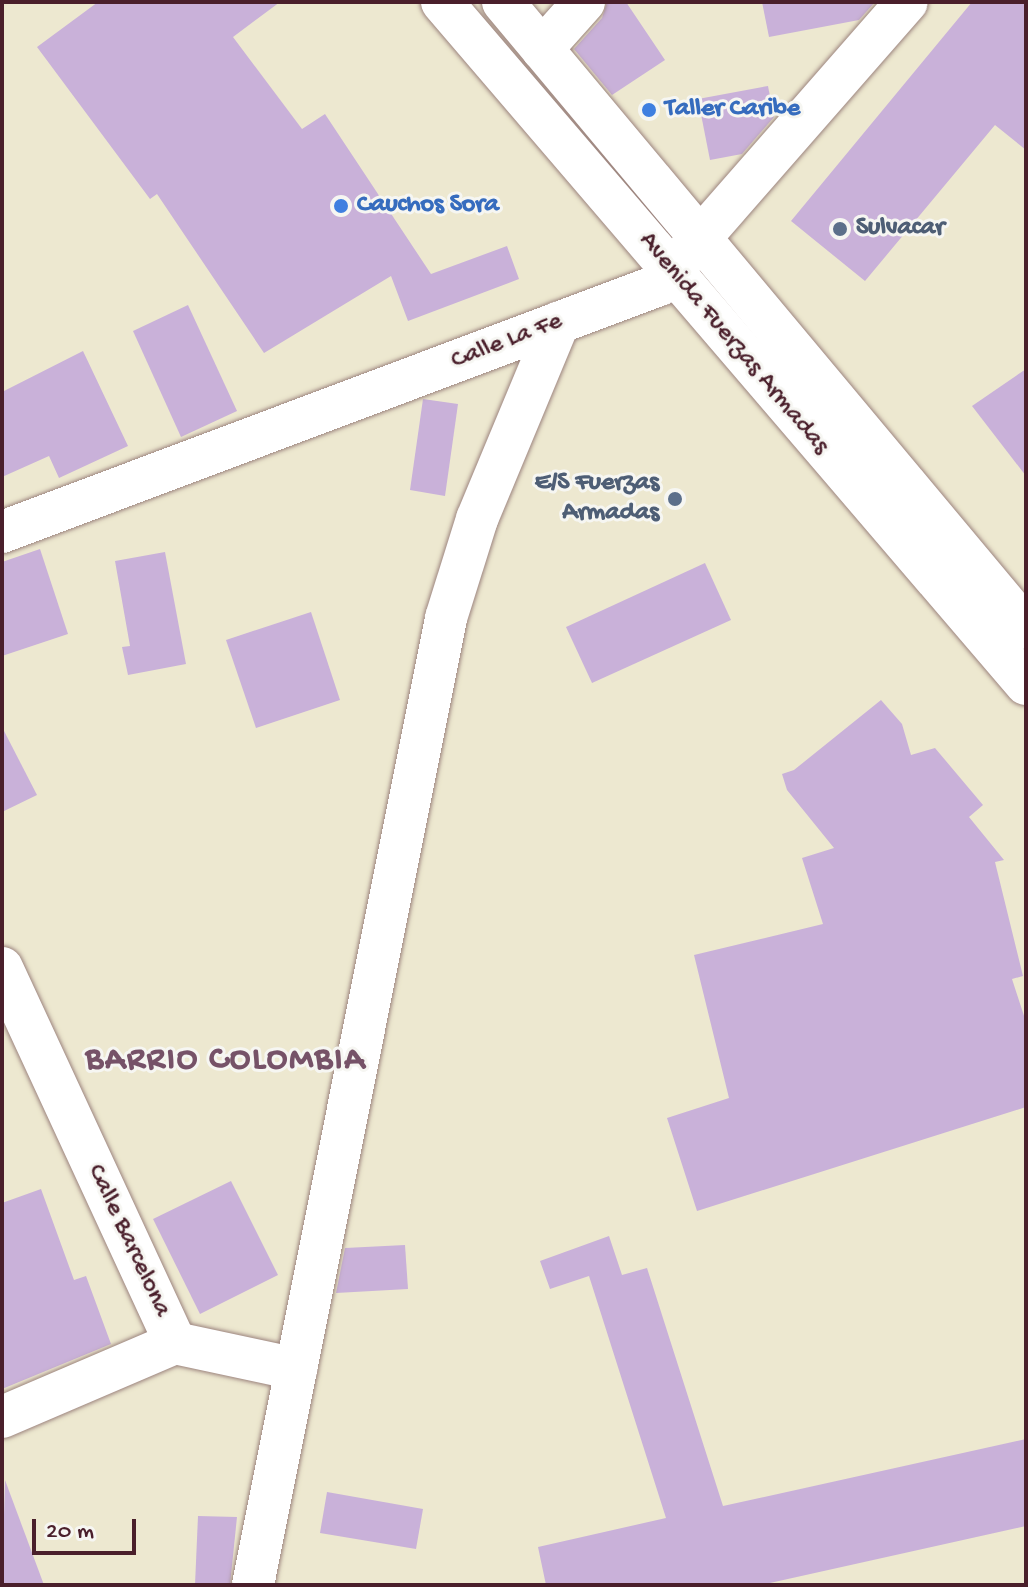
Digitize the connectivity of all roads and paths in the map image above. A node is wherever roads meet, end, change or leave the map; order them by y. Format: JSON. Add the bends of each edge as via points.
{"nodes":[{"id":1,"x":442,"y":2,"type":"edge"},
{"id":2,"x":503,"y":2,"type":"edge"},
{"id":3,"x":584,"y":2,"type":"edge"},
{"id":4,"x":907,"y":2,"type":"edge"},
{"id":5,"x":542,"y":49,"type":"junction"},
{"id":6,"x":701,"y":238,"type":"junction"},
{"id":7,"x":671,"y":271,"type":"junction"},
{"id":8,"x":559,"y":322,"type":"junction"},
{"id":9,"x":2,"y":532,"type":"edge"},
{"id":10,"x":1026,"y":628,"type":"edge"},
{"id":11,"x":1026,"y":684,"type":"edge"},
{"id":12,"x":2,"y":968,"type":"edge"},
{"id":13,"x":175,"y":1343,"type":"junction"},
{"id":14,"x":296,"y":1369,"type":"junction"},
{"id":15,"x":2,"y":1417,"type":"edge"},
{"id":16,"x":253,"y":1585,"type":"edge"}],
"edges":[{"from":1,"to":7,"type":"street","name":"Avenida Fuerzas Armadas"},
{"from":2,"to":5,"type":"street","name":"Avenida Fuerzas Armadas"},
{"from":3,"to":5,"type":"street"},
{"from":4,"to":6,"type":"street","name":"Calle La Fe"},
{"from":5,"to":6,"type":"street","name":"Avenida Fuerzas Armadas"},
{"from":6,"to":7,"type":"street","name":"Calle La Fe"},
{"from":6,"to":10,"type":"street","name":"Avenida Fuerzas Armadas"},
{"from":7,"to":8,"type":"street","name":"Calle La Fe","via":[[659,285]]},
{"from":7,"to":11,"type":"street","name":"Avenida Fuerzas Armadas"},
{"from":8,"to":9,"type":"street","name":"Calle La Fe"},
{"from":8,"to":14,"type":"street","via":[[477,519],[446,618]]},
{"from":12,"to":13,"type":"street","name":"Calle Barcelona"},
{"from":13,"to":14,"type":"street"},
{"from":13,"to":15,"type":"street","name":"Calle Barcelona"},
{"from":14,"to":16,"type":"street"}]}
